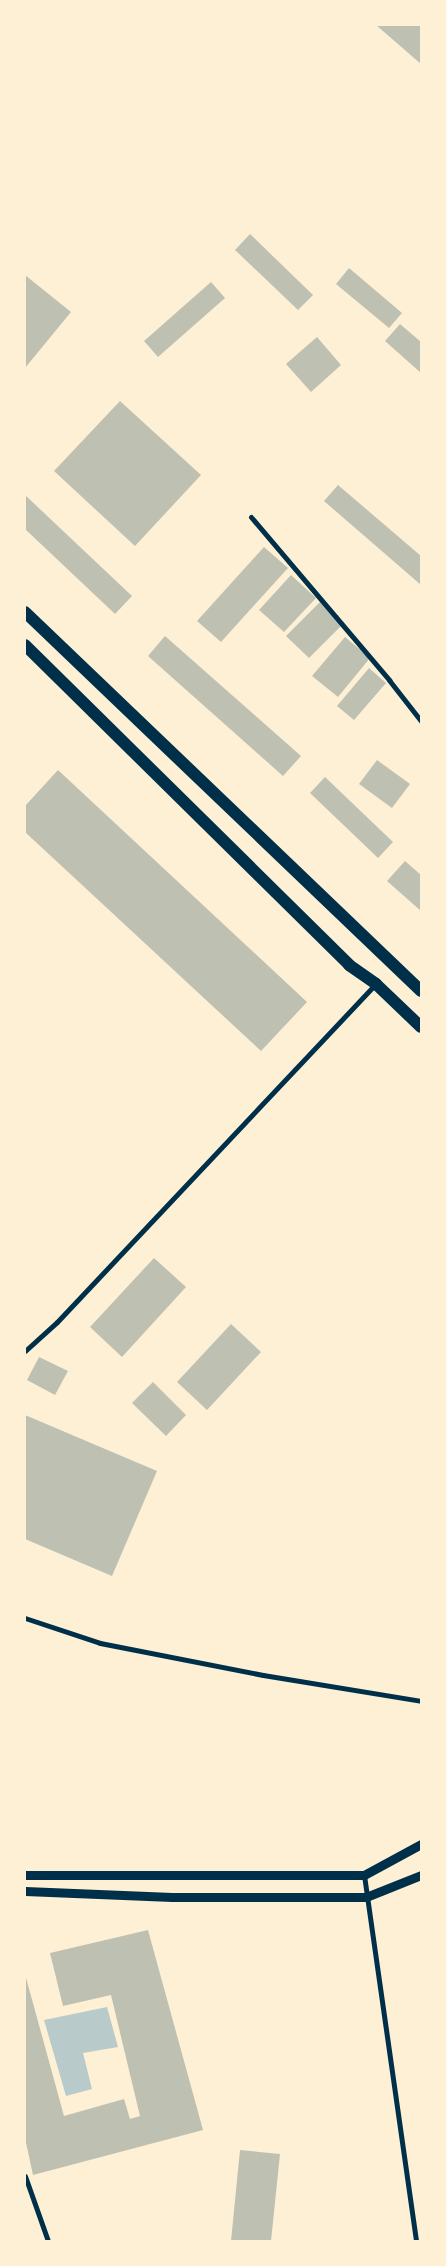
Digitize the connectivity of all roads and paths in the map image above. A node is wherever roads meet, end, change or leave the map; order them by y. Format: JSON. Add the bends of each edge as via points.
{"nodes":[{"id":1,"x":251,"y":517,"type":"dead end"},
{"id":2,"x":25,"y":612,"type":"edge"},
{"id":3,"x":25,"y":645,"type":"edge"},
{"id":4,"x":421,"y":722,"type":"edge"},
{"id":5,"x":376,"y":984,"type":"junction"},
{"id":6,"x":421,"y":991,"type":"edge"},
{"id":7,"x":421,"y":1027,"type":"edge"},
{"id":8,"x":25,"y":1351,"type":"edge"},
{"id":9,"x":25,"y":1618,"type":"edge"},
{"id":10,"x":421,"y":1701,"type":"edge"},
{"id":11,"x":421,"y":1844,"type":"edge"},
{"id":12,"x":25,"y":1875,"type":"edge"},
{"id":13,"x":364,"y":1875,"type":"junction"},
{"id":14,"x":421,"y":1875,"type":"edge"},
{"id":15,"x":25,"y":1891,"type":"edge"},
{"id":16,"x":366,"y":1898,"type":"junction"},
{"id":17,"x":25,"y":2176,"type":"edge"},
{"id":18,"x":416,"y":2240,"type":"dead end"},
{"id":19,"x":48,"y":2241,"type":"edge"}],
"edges":[{"from":1,"to":4,"type":"street","via":[[390,680]]},
{"from":2,"to":6,"type":"main road"},
{"from":3,"to":5,"type":"main road","via":[[349,965]]},
{"from":5,"to":7,"type":"main road"},
{"from":5,"to":8,"type":"street","via":[[57,1322]]},
{"from":9,"to":10,"type":"street","via":[[100,1643],[263,1675]]},
{"from":11,"to":13,"type":"street"},
{"from":12,"to":13,"type":"street"},
{"from":13,"to":16,"type":"street"},
{"from":14,"to":16,"type":"street"},
{"from":15,"to":16,"type":"street","via":[[172,1898]]},
{"from":16,"to":18,"type":"street"},
{"from":17,"to":19,"type":"street"}]}
